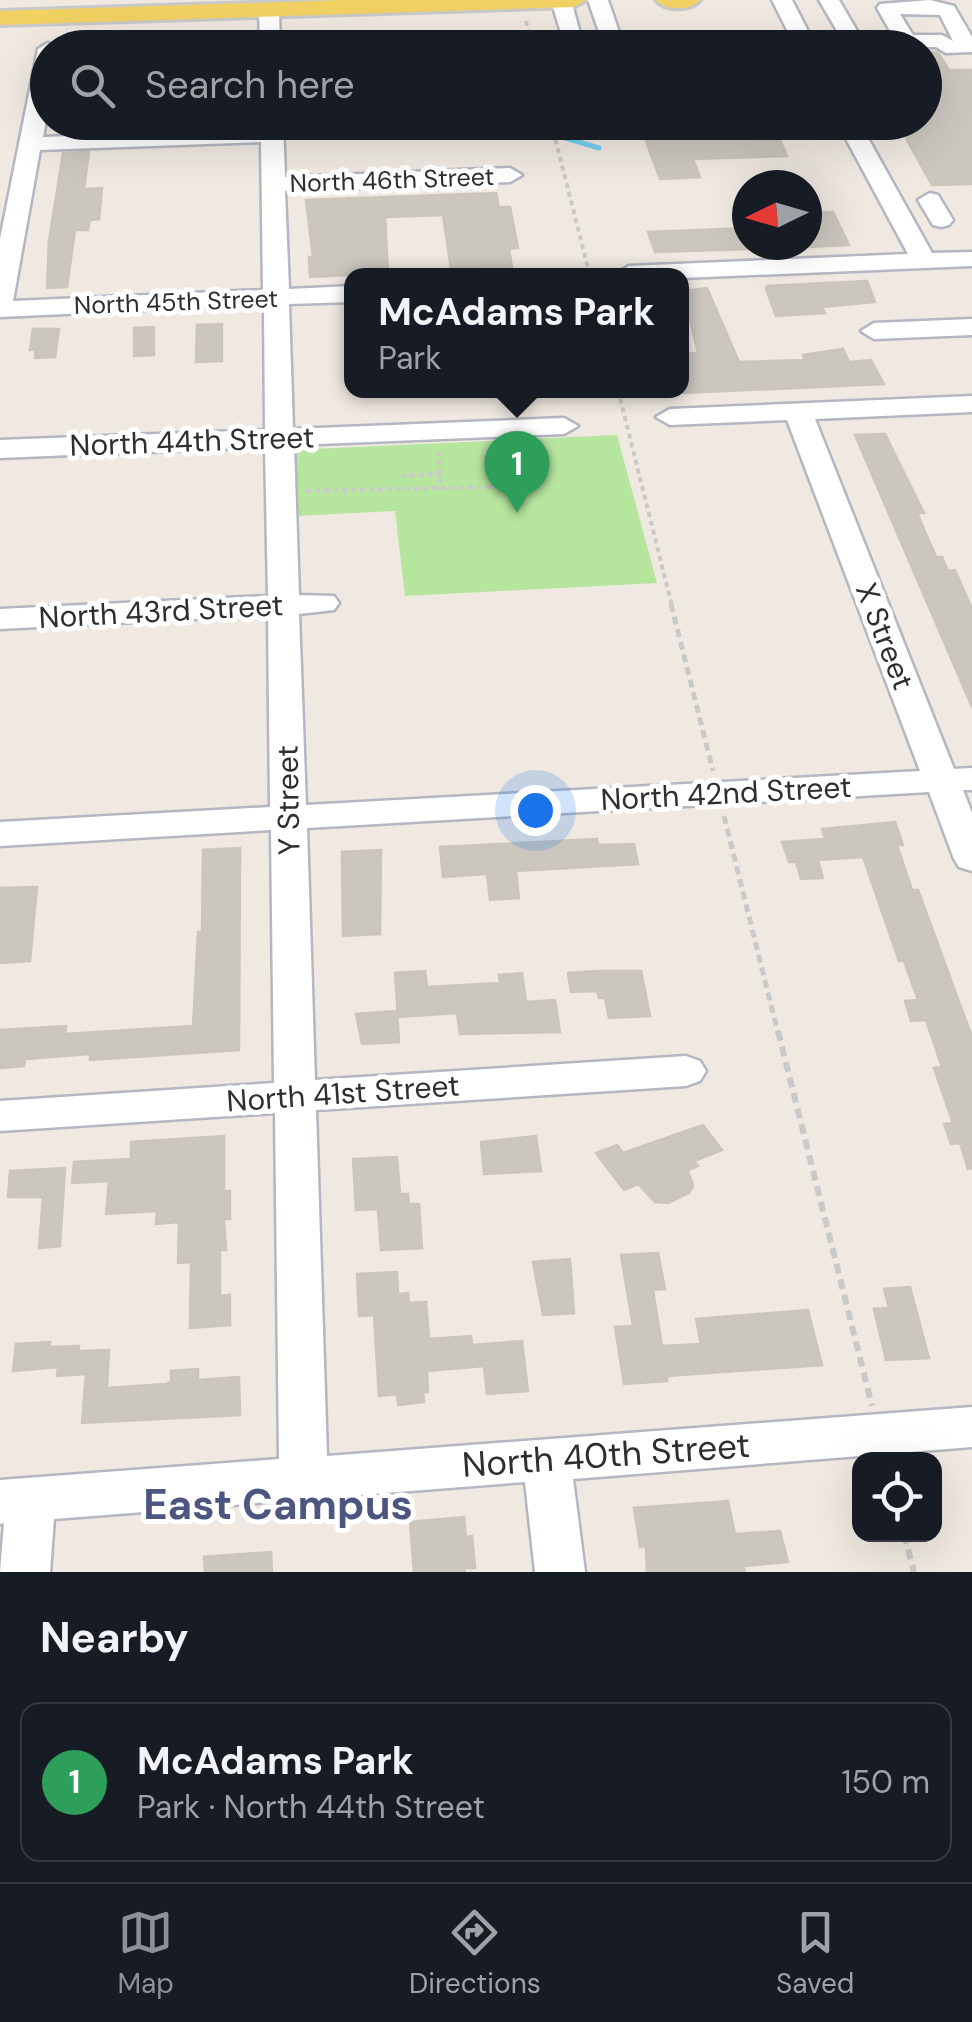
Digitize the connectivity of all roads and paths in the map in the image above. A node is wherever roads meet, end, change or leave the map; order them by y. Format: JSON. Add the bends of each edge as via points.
{"nodes":[{"id":1,"x":668,"y":0,"type":"edge"},
{"id":2,"x":688,"y":0,"type":"edge"},
{"id":3,"x":782,"y":0,"type":"edge"},
{"id":4,"x":829,"y":0,"type":"edge"},
{"id":5,"x":921,"y":4,"type":"edge"},
{"id":6,"x":567,"y":7,"type":"edge"},
{"id":7,"x":269,"y":10,"type":"junction"},
{"id":8,"x":524,"y":15,"type":"dead end"},
{"id":9,"x":53,"y":17,"type":"junction"},
{"id":10,"x":0,"y":18,"type":"edge"},
{"id":11,"x":51,"y":30,"type":"edge"},
{"id":12,"x":270,"y":30,"type":"edge"},
{"id":13,"x":528,"y":30,"type":"edge"},
{"id":14,"x":798,"y":30,"type":"edge"},
{"id":15,"x":847,"y":30,"type":"edge"},
{"id":16,"x":901,"y":30,"type":"edge"},
{"id":17,"x":936,"y":30,"type":"edge"},
{"id":18,"x":942,"y":41,"type":"edge"},
{"id":19,"x":31,"y":140,"type":"edge"},
{"id":20,"x":95,"y":140,"type":"edge"},
{"id":21,"x":272,"y":140,"type":"edge"},
{"id":22,"x":556,"y":140,"type":"edge"},
{"id":23,"x":858,"y":140,"type":"edge"},
{"id":24,"x":30,"y":144,"type":"junction"},
{"id":25,"x":510,"y":175,"type":"dead end"},
{"id":26,"x":274,"y":184,"type":"junction"},
{"id":27,"x":10,"y":194,"type":"edge"},
{"id":28,"x":972,"y":259,"type":"edge"},
{"id":29,"x":924,"y":261,"type":"junction"},
{"id":30,"x":588,"y":268,"type":"edge"},
{"id":31,"x":689,"y":271,"type":"edge"},
{"id":32,"x":344,"y":294,"type":"edge"},
{"id":33,"x":276,"y":297,"type":"junction"},
{"id":34,"x":0,"y":307,"type":"edge"},
{"id":35,"x":972,"y":327,"type":"edge"},
{"id":36,"x":874,"y":332,"type":"dead end"},
{"id":37,"x":620,"y":398,"type":"edge"},
{"id":38,"x":972,"y":404,"type":"edge"},
{"id":39,"x":798,"y":412,"type":"junction"},
{"id":40,"x":670,"y":417,"type":"dead end"},
{"id":41,"x":564,"y":426,"type":"dead end"},
{"id":42,"x":280,"y":437,"type":"junction"},
{"id":43,"x":0,"y":449,"type":"edge"},
{"id":44,"x":454,"y":450,"type":"dead end"},
{"id":45,"x":470,"y":450,"type":"dead end"},
{"id":46,"x":440,"y":474,"type":"junction"},
{"id":47,"x":401,"y":476,"type":"dead end"},
{"id":48,"x":442,"y":489,"type":"junction"},
{"id":49,"x":298,"y":491,"type":"dead end"},
{"id":50,"x":323,"y":602,"type":"dead end"},
{"id":51,"x":283,"y":604,"type":"junction"},
{"id":52,"x":0,"y":618,"type":"edge"},
{"id":53,"x":957,"y":780,"type":"edge"},
{"id":54,"x":718,"y":793,"type":"junction"},
{"id":55,"x":288,"y":818,"type":"junction"},
{"id":56,"x":0,"y":834,"type":"edge"},
{"id":57,"x":972,"y":859,"type":"edge"},
{"id":58,"x":686,"y":1070,"type":"dead end"},
{"id":59,"x":295,"y":1096,"type":"junction"},
{"id":60,"x":0,"y":1116,"type":"edge"},
{"id":61,"x":972,"y":1427,"type":"edge"},
{"id":62,"x":879,"y":1434,"type":"junction"},
{"id":63,"x":546,"y":1460,"type":"junction"},
{"id":64,"x":304,"y":1478,"type":"junction"},
{"id":65,"x":15,"y":1501,"type":"edge"},
{"id":66,"x":906,"y":1542,"type":"edge"},
{"id":67,"x":25,"y":1572,"type":"edge"},
{"id":68,"x":560,"y":1572,"type":"edge"},
{"id":69,"x":914,"y":1572,"type":"edge"}],
"edges":[{"from":1,"to":2,"type":"main road"},
{"from":3,"to":14,"type":"street"},
{"from":4,"to":15,"type":"street"},
{"from":5,"to":16,"type":"street","via":[[887,8]]},
{"from":5,"to":17,"type":"street"},
{"from":5,"to":18,"type":"street","via":[[954,9],[968,46],[946,47]]},
{"from":6,"to":7,"type":"main road"},
{"from":7,"to":9,"type":"main road"},
{"from":7,"to":12,"type":"street"},
{"from":8,"to":13,"type":"path"},
{"from":9,"to":10,"type":"main road"},
{"from":9,"to":11,"type":"street"},
{"from":19,"to":24,"type":"street"},
{"from":20,"to":24,"type":"street"},
{"from":21,"to":26,"type":"street","name":"Y Street"},
{"from":22,"to":30,"type":"path"},
{"from":23,"to":29,"type":"street"},
{"from":24,"to":27,"type":"street"},
{"from":25,"to":26,"type":"street","name":"North 46th Street"},
{"from":26,"to":33,"type":"street","name":"Y Street"},
{"from":27,"to":34,"type":"street"},
{"from":28,"to":29,"type":"street"},
{"from":29,"to":31,"type":"street"},
{"from":32,"to":33,"type":"street","name":"North 45th Street"},
{"from":33,"to":34,"type":"street","name":"North 45th Street"},
{"from":33,"to":42,"type":"street","name":"Y Street"},
{"from":35,"to":36,"type":"street"},
{"from":37,"to":54,"type":"path"},
{"from":38,"to":39,"type":"street"},
{"from":39,"to":40,"type":"street"},
{"from":39,"to":53,"type":"street","name":"X Street"},
{"from":41,"to":42,"type":"street","name":"North 44th Street"},
{"from":42,"to":43,"type":"street","name":"North 44th Street"},
{"from":42,"to":51,"type":"street","name":"Y Street"},
{"from":44,"to":46,"type":"path","via":[[437,451]]},
{"from":45,"to":48,"type":"path","via":[[487,449],[494,487]]},
{"from":46,"to":47,"type":"path"},
{"from":46,"to":48,"type":"path"},
{"from":48,"to":49,"type":"path"},
{"from":50,"to":51,"type":"street","name":"North 43rd Street"},
{"from":51,"to":52,"type":"street","name":"North 43rd Street"},
{"from":51,"to":55,"type":"street","name":"Y Street"},
{"from":53,"to":54,"type":"street","name":"North 42nd Street"},
{"from":53,"to":57,"type":"street","name":"X Street"},
{"from":54,"to":55,"type":"street","name":"North 42nd Street"},
{"from":54,"to":62,"type":"path"},
{"from":55,"to":56,"type":"street","name":"North 42nd Street"},
{"from":55,"to":59,"type":"street","name":"Y Street"},
{"from":58,"to":59,"type":"street","name":"North 41st Street"},
{"from":59,"to":60,"type":"street","name":"North 41st Street"},
{"from":59,"to":64,"type":"street","name":"Y Street"},
{"from":61,"to":62,"type":"street","name":"North 40th Street"},
{"from":62,"to":63,"type":"street","name":"North 40th Street"},
{"from":63,"to":64,"type":"street","name":"North 40th Street"},
{"from":63,"to":68,"type":"street"},
{"from":64,"to":65,"type":"street","name":"North 40th Street"},
{"from":65,"to":67,"type":"street"},
{"from":66,"to":69,"type":"path"}]}
